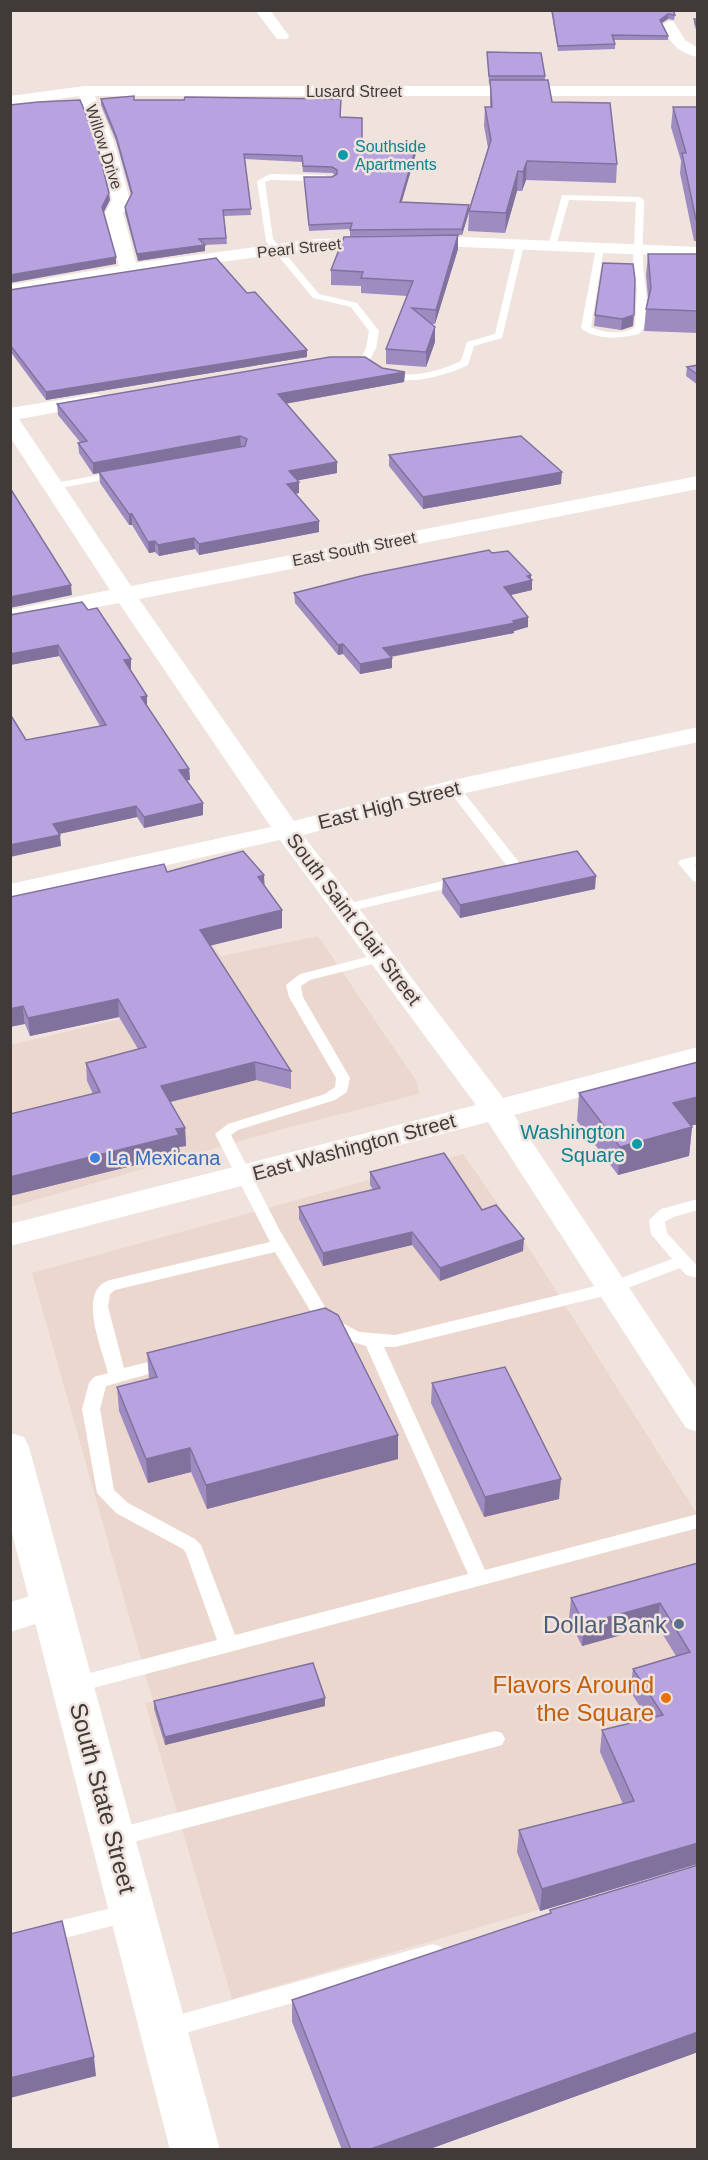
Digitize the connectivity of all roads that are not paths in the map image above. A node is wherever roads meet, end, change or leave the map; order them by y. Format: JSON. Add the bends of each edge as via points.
{"nodes":[{"id":1,"x":262,"y":10,"type":"edge"},
{"id":2,"x":669,"y":25,"type":"edge"},
{"id":3,"x":282,"y":36,"type":"dead end"},
{"id":4,"x":698,"y":53,"type":"edge"},
{"id":5,"x":85,"y":91,"type":"junction"},
{"id":6,"x":698,"y":92,"type":"edge"},
{"id":7,"x":10,"y":101,"type":"edge"},
{"id":8,"x":332,"y":178,"type":"edge"},
{"id":9,"x":520,"y":245,"type":"junction"},
{"id":10,"x":552,"y":246,"type":"junction"},
{"id":11,"x":600,"y":248,"type":"junction"},
{"id":12,"x":278,"y":249,"type":"junction"},
{"id":13,"x":640,"y":250,"type":"junction"},
{"id":14,"x":698,"y":252,"type":"edge"},
{"id":15,"x":129,"y":270,"type":"junction"},
{"id":16,"x":10,"y":291,"type":"edge"},
{"id":17,"x":112,"y":397,"type":"edge"},
{"id":18,"x":10,"y":414,"type":"edge"},
{"id":19,"x":10,"y":420,"type":"edge"},
{"id":20,"x":127,"y":473,"type":"edge"},
{"id":21,"x":698,"y":482,"type":"edge"},
{"id":22,"x":55,"y":486,"type":"junction"},
{"id":23,"x":125,"y":595,"type":"junction"},
{"id":24,"x":10,"y":617,"type":"edge"},
{"id":25,"x":698,"y":734,"type":"edge"},
{"id":26,"x":453,"y":788,"type":"junction"},
{"id":27,"x":287,"y":831,"type":"junction"},
{"id":28,"x":698,"y":860,"type":"edge"},
{"id":29,"x":698,"y":878,"type":"edge"},
{"id":30,"x":10,"y":892,"type":"edge"},
{"id":31,"x":347,"y":908,"type":"junction"},
{"id":32,"x":383,"y":957,"type":"junction"},
{"id":33,"x":698,"y":1056,"type":"edge"},
{"id":34,"x":495,"y":1109,"type":"junction"},
{"id":35,"x":243,"y":1177,"type":"junction"},
{"id":36,"x":698,"y":1204,"type":"edge"},
{"id":37,"x":10,"y":1235,"type":"edge"},
{"id":38,"x":281,"y":1245,"type":"junction"},
{"id":39,"x":682,"y":1261,"type":"junction"},
{"id":40,"x":698,"y":1273,"type":"edge"},
{"id":41,"x":612,"y":1288,"type":"junction"},
{"id":42,"x":324,"y":1320,"type":"junction"},
{"id":43,"x":301,"y":1326,"type":"edge"},
{"id":44,"x":373,"y":1342,"type":"junction"},
{"id":45,"x":186,"y":1358,"type":"edge"},
{"id":46,"x":118,"y":1377,"type":"junction"},
{"id":47,"x":696,"y":1412,"type":"edge"},
{"id":48,"x":10,"y":1447,"type":"edge"},
{"id":49,"x":698,"y":1521,"type":"edge"},
{"id":50,"x":478,"y":1577,"type":"junction"},
{"id":51,"x":31,"y":1611,"type":"edge"},
{"id":52,"x":228,"y":1643,"type":"junction"},
{"id":53,"x":72,"y":1685,"type":"junction"},
{"id":54,"x":495,"y":1739,"type":"dead end"},
{"id":55,"x":114,"y":1838,"type":"junction"},
{"id":56,"x":134,"y":1912,"type":"junction"},
{"id":57,"x":10,"y":1943,"type":"edge"},
{"id":58,"x":447,"y":1950,"type":"edge"},
{"id":59,"x":164,"y":2029,"type":"junction"},
{"id":60,"x":195,"y":2150,"type":"edge"}],
"edges":[{"from":1,"to":3,"type":"street"},
{"from":2,"to":4,"type":"street","via":[[684,50]]},
{"from":5,"to":6,"type":"street","name":"Lusard Street"},
{"from":5,"to":7,"type":"street","name":"Lusard Street"},
{"from":5,"to":15,"type":"street","name":"Willow Drive","via":[[106,142],[122,200],[114,213]]},
{"from":8,"to":12,"type":"lane","via":[[270,177],[261,181],[269,239]]},
{"from":9,"to":10,"type":"street","name":"Pearl Street"},
{"from":9,"to":12,"type":"street","name":"Pearl Street","via":[[427,241],[315,244]]},
{"from":9,"to":12,"type":"lane","via":[[499,336],[470,344],[465,363],[453,370],[416,376],[377,373],[368,368],[365,360],[374,331],[354,305],[316,296]]},
{"from":10,"to":11,"type":"street","name":"Pearl Street"},
{"from":10,"to":13,"type":"lane","via":[[565,197],[640,200]]},
{"from":11,"to":13,"type":"street","name":"Pearl Street"},
{"from":11,"to":13,"type":"lane","via":[[586,328],[591,332],[625,334],[640,328]]},
{"from":12,"to":15,"type":"street","name":"Pearl Street"},
{"from":13,"to":14,"type":"street","name":"Pearl Street"},
{"from":15,"to":16,"type":"street","name":"Pearl Street"},
{"from":17,"to":18,"type":"street"},
{"from":19,"to":22,"type":"street","name":"South Saint Clair Street"},
{"from":20,"to":22,"type":"lane"},
{"from":21,"to":23,"type":"street","name":"East South Street"},
{"from":22,"to":23,"type":"street","name":"South Saint Clair Street"},
{"from":23,"to":24,"type":"street","name":"East South Street"},
{"from":23,"to":27,"type":"street","name":"South Saint Clair Street"},
{"from":25,"to":26,"type":"street","name":"East High Street"},
{"from":26,"to":27,"type":"street","name":"East High Street"},
{"from":26,"to":31,"type":"lane","via":[[516,868]]},
{"from":27,"to":30,"type":"street","name":"East High Street"},
{"from":27,"to":31,"type":"street","name":"South Saint Clair Street"},
{"from":28,"to":29,"type":"lane","via":[[685,863]]},
{"from":31,"to":32,"type":"street","name":"South Saint Clair Street"},
{"from":32,"to":34,"type":"street","name":"South Saint Clair Street"},
{"from":32,"to":35,"type":"lane","via":[[305,977],[293,985],[344,1078],[342,1089],[330,1097],[233,1127],[223,1134]]},
{"from":33,"to":34,"type":"street","name":"East Washington Street"},
{"from":34,"to":35,"type":"street","name":"East Washington Street"},
{"from":34,"to":41,"type":"street","name":"South Saint Clair Street"},
{"from":35,"to":37,"type":"street","name":"East Washington Street"},
{"from":35,"to":38,"type":"lane"},
{"from":36,"to":39,"type":"lane","via":[[657,1220],[659,1234]]},
{"from":38,"to":42,"type":"lane"},
{"from":38,"to":46,"type":"lane","via":[[110,1286],[102,1292],[100,1307]]},
{"from":39,"to":40,"type":"lane"},
{"from":39,"to":41,"type":"lane"},
{"from":41,"to":44,"type":"lane","via":[[394,1341]]},
{"from":41,"to":47,"type":"street","name":"South Saint Clair Street"},
{"from":42,"to":43,"type":"lane"},
{"from":42,"to":44,"type":"lane"},
{"from":44,"to":50,"type":"lane"},
{"from":45,"to":46,"type":"lane"},
{"from":46,"to":52,"type":"lane","via":[[97,1384],[91,1409],[106,1493],[122,1508],[194,1550]]},
{"from":48,"to":51,"type":"main road","name":"South State Street"},
{"from":49,"to":50,"type":"lane"},
{"from":50,"to":52,"type":"lane"},
{"from":51,"to":53,"type":"main road","name":"South State Street"},
{"from":52,"to":53,"type":"lane"},
{"from":53,"to":55,"type":"main road","name":"South State Street"},
{"from":54,"to":55,"type":"lane"},
{"from":55,"to":56,"type":"main road","name":"South State Street"},
{"from":56,"to":57,"type":"lane"},
{"from":56,"to":59,"type":"main road","name":"South State Street"},
{"from":58,"to":59,"type":"lane"},
{"from":59,"to":60,"type":"main road","name":"South State Street"}]}
